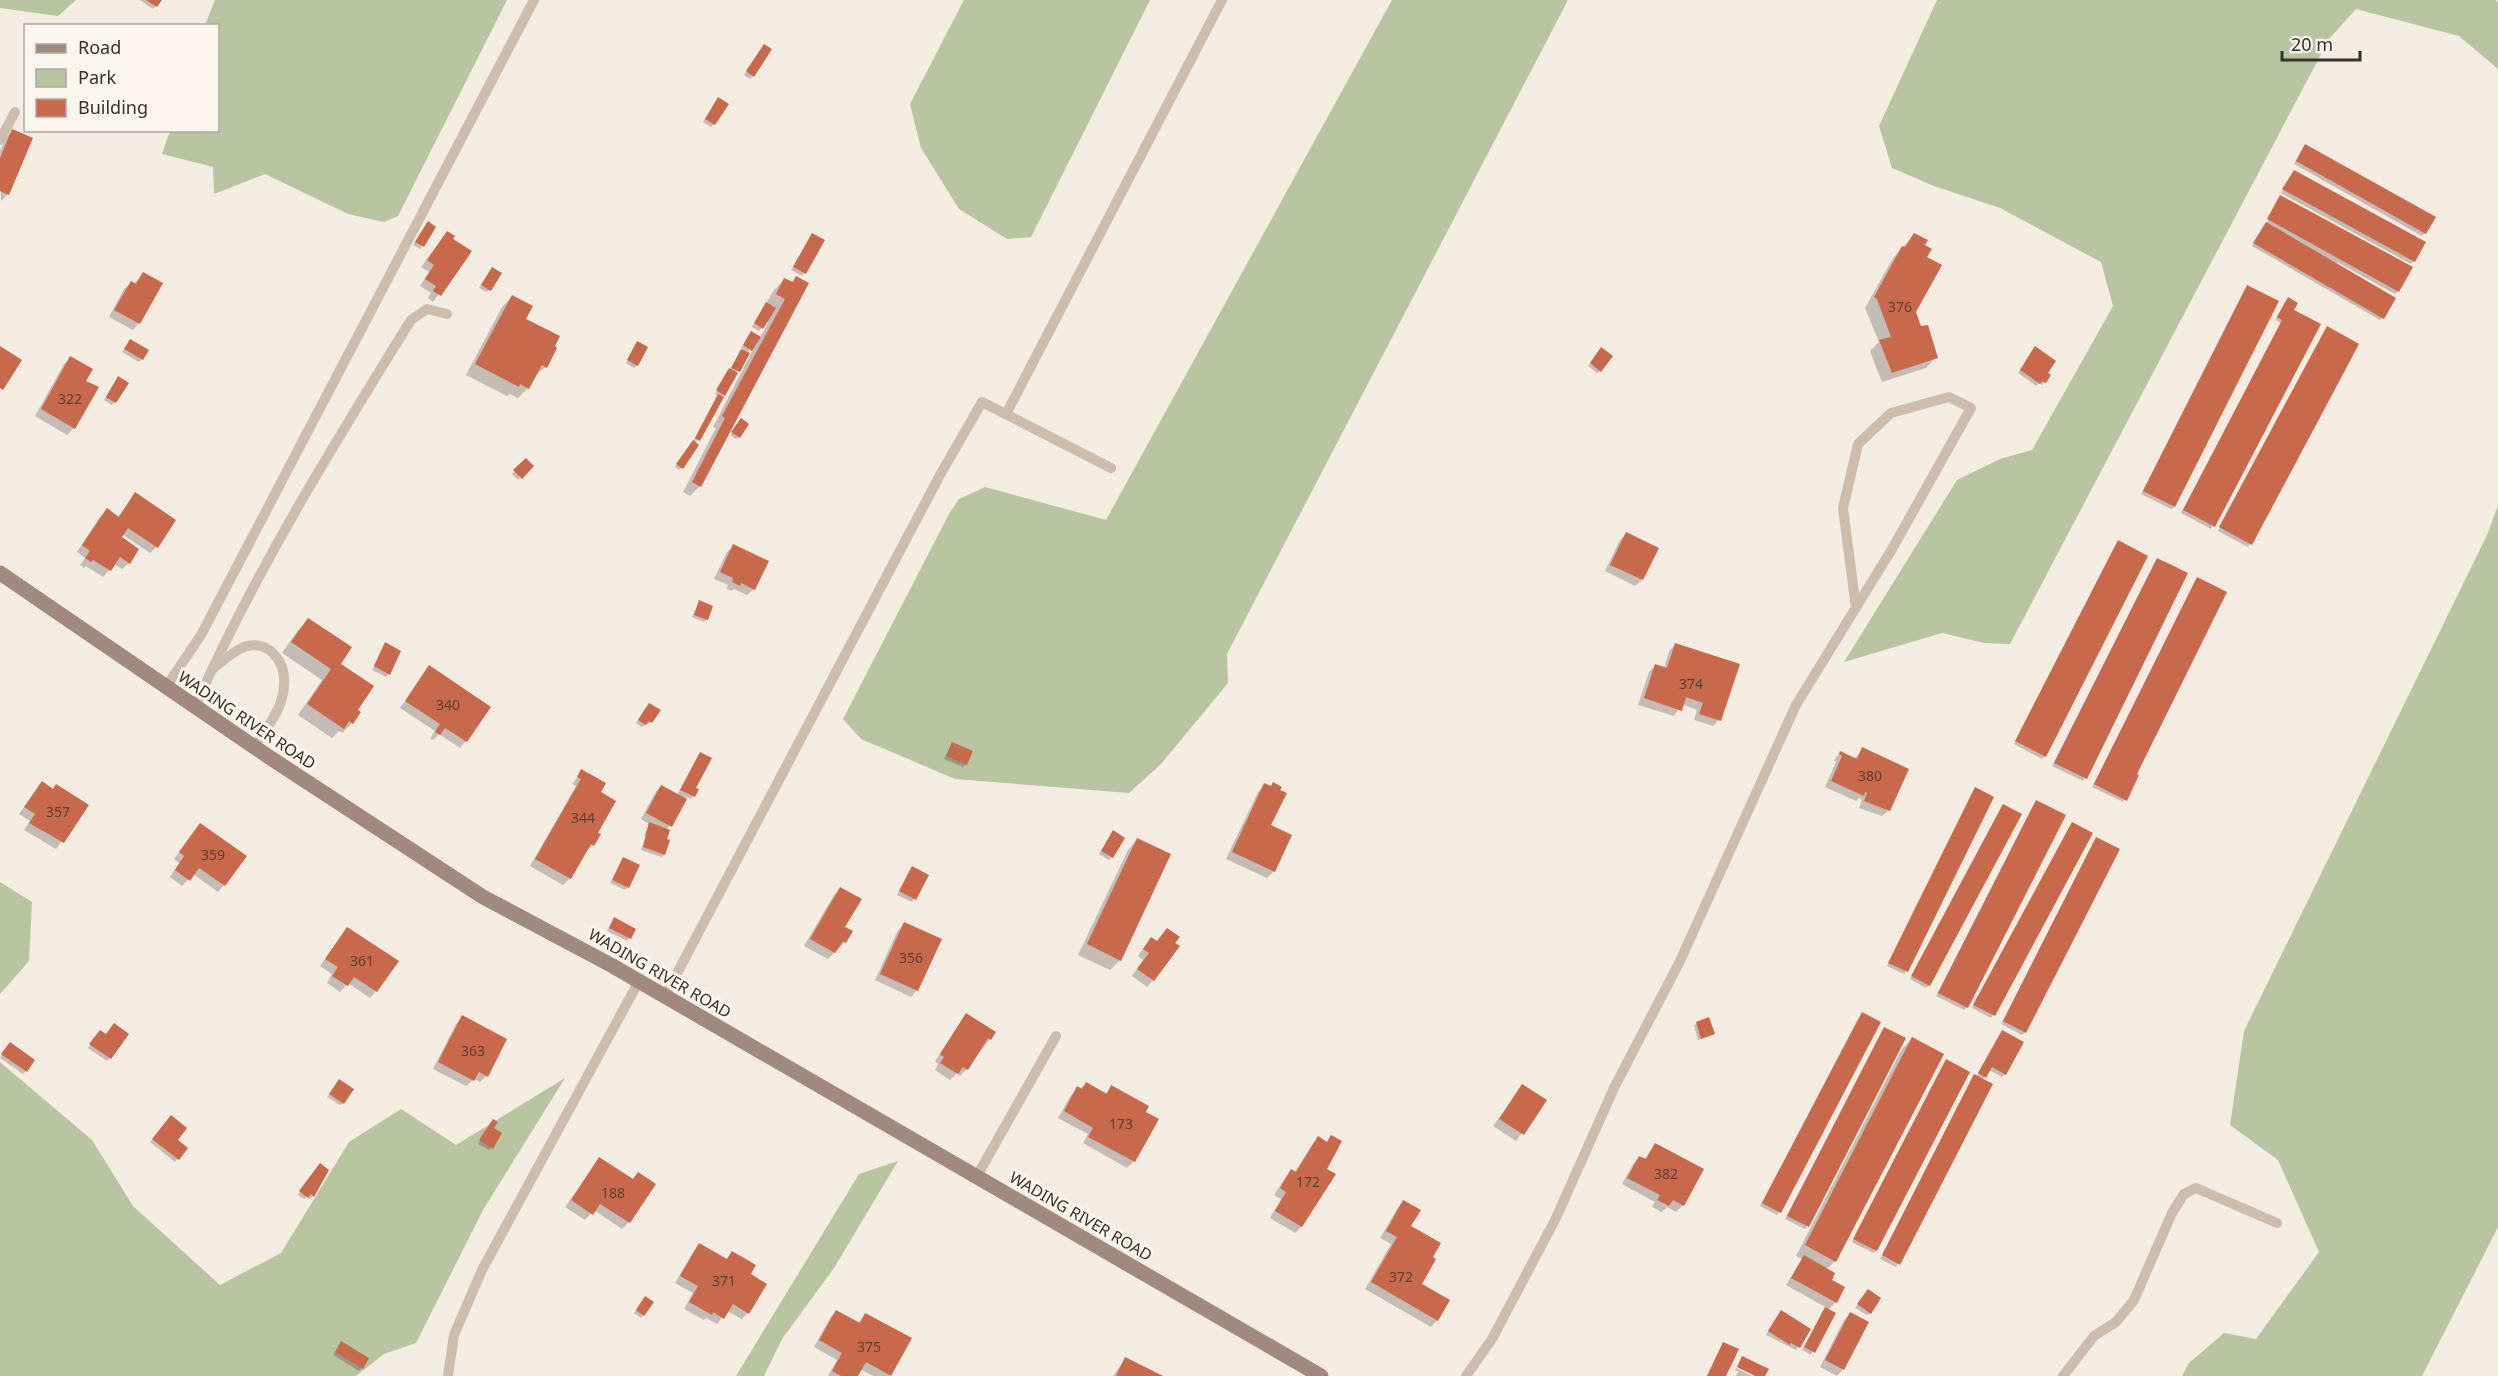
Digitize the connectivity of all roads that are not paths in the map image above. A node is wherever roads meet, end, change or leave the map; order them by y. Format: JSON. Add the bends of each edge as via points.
{"nodes":[{"id":1,"x":534,"y":0,"type":"edge"},
{"id":2,"x":1222,"y":0,"type":"edge"},
{"id":3,"x":15,"y":112,"type":"dead end"},
{"id":4,"x":0,"y":140,"type":"edge"},
{"id":5,"x":447,"y":314,"type":"dead end"},
{"id":6,"x":1006,"y":414,"type":"junction"},
{"id":7,"x":1111,"y":468,"type":"dead end"},
{"id":8,"x":0,"y":573,"type":"edge"},
{"id":9,"x":1856,"y":608,"type":"junction"},
{"id":10,"x":212,"y":669,"type":"junction"},
{"id":11,"x":166,"y":687,"type":"junction"},
{"id":12,"x":195,"y":706,"type":"junction"},
{"id":13,"x":254,"y":747,"type":"junction"},
{"id":14,"x":639,"y":981,"type":"junction"},
{"id":15,"x":665,"y":996,"type":"junction"},
{"id":16,"x":1056,"y":1036,"type":"dead end"},
{"id":17,"x":977,"y":1176,"type":"junction"},
{"id":18,"x":2277,"y":1223,"type":"dead end"},
{"id":19,"x":448,"y":1376,"type":"edge"},
{"id":20,"x":1321,"y":1376,"type":"edge"},
{"id":21,"x":1466,"y":1376,"type":"edge"},
{"id":22,"x":2063,"y":1376,"type":"edge"}],
"edges":[{"from":1,"to":11,"type":"lane","via":[[206,625]]},
{"from":2,"to":6,"type":"lane"},
{"from":3,"to":4,"type":"lane"},
{"from":5,"to":10,"type":"lane","via":[[427,309],[411,320],[301,499]]},
{"from":6,"to":7,"type":"lane"},
{"from":6,"to":15,"type":"lane","via":[[982,402],[939,475]]},
{"from":8,"to":11,"type":"main road","name":"WADING RIVER ROAD"},
{"from":9,"to":9,"type":"lane","via":[[1892,549],[1971,408],[1949,397],[1891,412],[1858,444],[1843,508]]},
{"from":9,"to":21,"type":"lane","via":[[1796,705],[1680,961],[1614,1088],[1556,1218],[1492,1339]]},
{"from":10,"to":12,"type":"lane"},
{"from":10,"to":13,"type":"lane","via":[[244,646],[274,652],[284,668],[285,687],[276,714]]},
{"from":11,"to":12,"type":"main road","name":"WADING RIVER ROAD"},
{"from":12,"to":13,"type":"main road","name":"WADING RIVER ROAD"},
{"from":13,"to":14,"type":"main road","name":"WADING RIVER ROAD","via":[[483,897]]},
{"from":14,"to":15,"type":"main road","name":"WADING RIVER ROAD"},
{"from":14,"to":19,"type":"lane","via":[[482,1270],[454,1335]]},
{"from":15,"to":17,"type":"main road","name":"WADING RIVER ROAD"},
{"from":16,"to":17,"type":"lane"},
{"from":17,"to":20,"type":"main road","name":"WADING RIVER ROAD"},
{"from":18,"to":22,"type":"lane","via":[[2196,1188],[2184,1194],[2134,1300],[2116,1322],[2094,1336]]}]}
